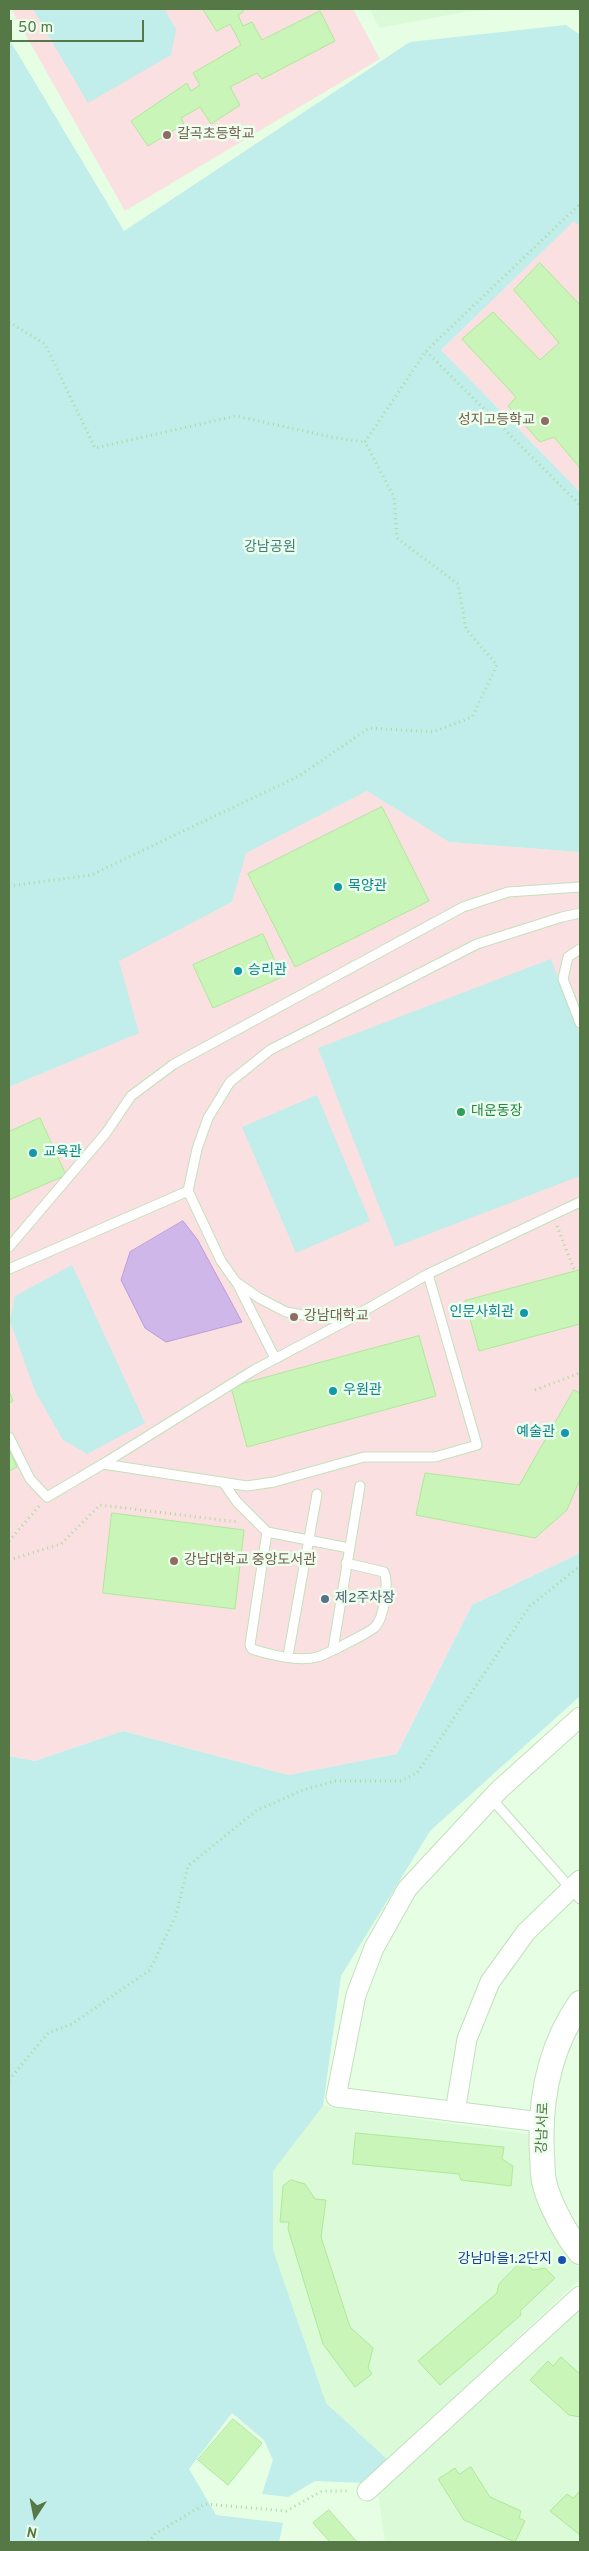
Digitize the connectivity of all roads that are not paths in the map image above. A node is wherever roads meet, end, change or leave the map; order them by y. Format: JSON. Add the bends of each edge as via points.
{"nodes":[{"id":1,"x":580,"y":887,"type":"edge"},
{"id":2,"x":580,"y":913,"type":"edge"},
{"id":3,"x":580,"y":949,"type":"edge"},
{"id":4,"x":580,"y":1023,"type":"edge"},
{"id":5,"x":188,"y":1191,"type":"junction"},
{"id":6,"x":580,"y":1202,"type":"edge"},
{"id":7,"x":21,"y":1232,"type":"junction"},
{"id":8,"x":9,"y":1238,"type":"edge"},
{"id":9,"x":9,"y":1247,"type":"edge"},
{"id":10,"x":9,"y":1269,"type":"edge"},
{"id":11,"x":428,"y":1274,"type":"junction"},
{"id":12,"x":236,"y":1282,"type":"junction"},
{"id":13,"x":348,"y":1320,"type":"junction"},
{"id":14,"x":275,"y":1358,"type":"junction"},
{"id":15,"x":9,"y":1437,"type":"edge"},
{"id":16,"x":103,"y":1464,"type":"junction"},
{"id":17,"x":224,"y":1482,"type":"junction"},
{"id":18,"x":360,"y":1486,"type":"dead end"},
{"id":19,"x":317,"y":1494,"type":"dead end"},
{"id":20,"x":267,"y":1532,"type":"junction"},
{"id":21,"x":308,"y":1541,"type":"junction"},
{"id":22,"x":349,"y":1548,"type":"junction"},
{"id":23,"x":346,"y":1563,"type":"junction"},
{"id":24,"x":334,"y":1649,"type":"junction"},
{"id":25,"x":288,"y":1656,"type":"junction"},
{"id":26,"x":580,"y":1717,"type":"edge"},
{"id":27,"x":491,"y":1798,"type":"junction"},
{"id":28,"x":577,"y":1889,"type":"edge"},
{"id":29,"x":580,"y":2003,"type":"edge"},
{"id":30,"x":455,"y":2112,"type":"junction"},
{"id":31,"x":541,"y":2122,"type":"junction"},
{"id":32,"x":580,"y":2252,"type":"edge"},
{"id":33,"x":580,"y":2296,"type":"edge"},
{"id":34,"x":367,"y":2490,"type":"road end"}],
"edges":[{"from":1,"to":7,"type":"lane","via":[[508,892],[464,907],[174,1064],[131,1096],[106,1133]]},
{"from":2,"to":5,"type":"lane","via":[[477,944],[270,1050],[230,1082],[208,1118]]},
{"from":3,"to":4,"type":"lane","via":[[568,957],[563,980]]},
{"from":5,"to":10,"type":"lane"},
{"from":5,"to":12,"type":"lane","via":[[221,1260]]},
{"from":6,"to":11,"type":"lane"},
{"from":7,"to":8,"type":"lane"},
{"from":7,"to":9,"type":"lane"},
{"from":11,"to":13,"type":"lane"},
{"from":11,"to":17,"type":"lane","via":[[477,1445],[435,1457],[364,1457],[274,1482],[247,1486]]},
{"from":12,"to":13,"type":"lane","via":[[286,1312]]},
{"from":12,"to":14,"type":"lane"},
{"from":13,"to":14,"type":"lane"},
{"from":14,"to":16,"type":"lane"},
{"from":15,"to":16,"type":"lane","via":[[30,1479],[48,1496]]},
{"from":16,"to":17,"type":"lane"},
{"from":17,"to":20,"type":"lane","via":[[237,1502]]},
{"from":18,"to":22,"type":"lane"},
{"from":19,"to":21,"type":"lane"},
{"from":20,"to":21,"type":"lane"},
{"from":20,"to":25,"type":"lane","via":[[250,1645],[258,1651]]},
{"from":21,"to":22,"type":"lane"},
{"from":21,"to":25,"type":"lane"},
{"from":22,"to":23,"type":"lane"},
{"from":23,"to":24,"type":"lane"},
{"from":23,"to":24,"type":"lane","via":[[384,1572],[386,1586],[381,1618],[374,1628]]},
{"from":24,"to":25,"type":"lane","via":[[318,1657]]},
{"from":26,"to":27,"type":"street"},
{"from":27,"to":28,"type":"lane"},
{"from":27,"to":30,"type":"street","via":[[407,1889],[374,1948],[356,1994],[336,2097]]},
{"from":28,"to":30,"type":"street","via":[[526,1932],[490,1982],[466,2039]]},
{"from":29,"to":31,"type":"street","name":"강남서로","via":[[566,2024],[546,2077]]},
{"from":30,"to":31,"type":"street"},
{"from":31,"to":32,"type":"street","name":"강남서로","via":[[544,2182],[567,2237]]},
{"from":33,"to":34,"type":"street"}]}
